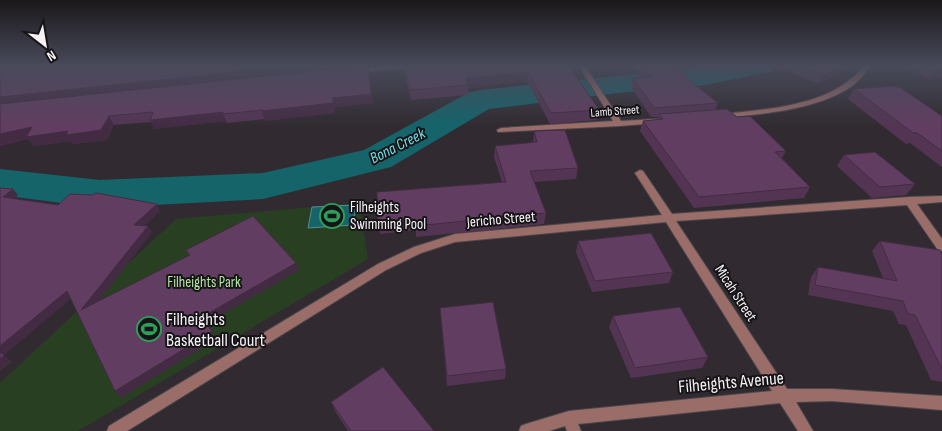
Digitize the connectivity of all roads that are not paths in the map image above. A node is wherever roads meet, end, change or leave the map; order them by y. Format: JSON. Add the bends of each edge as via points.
{"nodes":[{"id":1,"x":595,"y":86,"type":"edge"},
{"id":2,"x":848,"y":86,"type":"edge"},
{"id":3,"x":718,"y":116,"type":"edge"},
{"id":4,"x":668,"y":120,"type":"edge"},
{"id":5,"x":619,"y":124,"type":"junction"},
{"id":6,"x":501,"y":130,"type":"dead end"},
{"id":7,"x":640,"y":173,"type":"dead end"},
{"id":8,"x":942,"y":199,"type":"edge"},
{"id":9,"x":909,"y":200,"type":"junction"},
{"id":10,"x":668,"y":218,"type":"junction"},
{"id":11,"x":942,"y":247,"type":"edge"},
{"id":12,"x":784,"y":396,"type":"junction"},
{"id":13,"x":942,"y":404,"type":"edge"},
{"id":14,"x":571,"y":425,"type":"edge"},
{"id":15,"x":114,"y":431,"type":"edge"},
{"id":16,"x":526,"y":431,"type":"edge"},
{"id":17,"x":806,"y":431,"type":"edge"}],
"edges":[{"from":1,"to":5,"type":"street"},
{"from":2,"to":3,"type":"street","via":[[825,97],[772,109]]},
{"from":4,"to":5,"type":"street","name":"Lamb Street"},
{"from":5,"to":6,"type":"street","name":"Lamb Street"},
{"from":7,"to":10,"type":"street","name":"Micah Street"},
{"from":8,"to":9,"type":"street","name":"Jericho Street"},
{"from":9,"to":10,"type":"street","name":"Jericho Street"},
{"from":9,"to":11,"type":"street"},
{"from":10,"to":12,"type":"street","name":"Micah Street"},
{"from":10,"to":15,"type":"street","name":"Jericho Street","via":[[455,238],[408,252]]},
{"from":12,"to":13,"type":"street","name":"Filheights Avenue","via":[[832,394]]},
{"from":12,"to":14,"type":"street","name":"Filheights Avenue"},
{"from":12,"to":17,"type":"street","name":"Micah Street"},
{"from":14,"to":16,"type":"street","name":"Filheights Avenue"}]}
